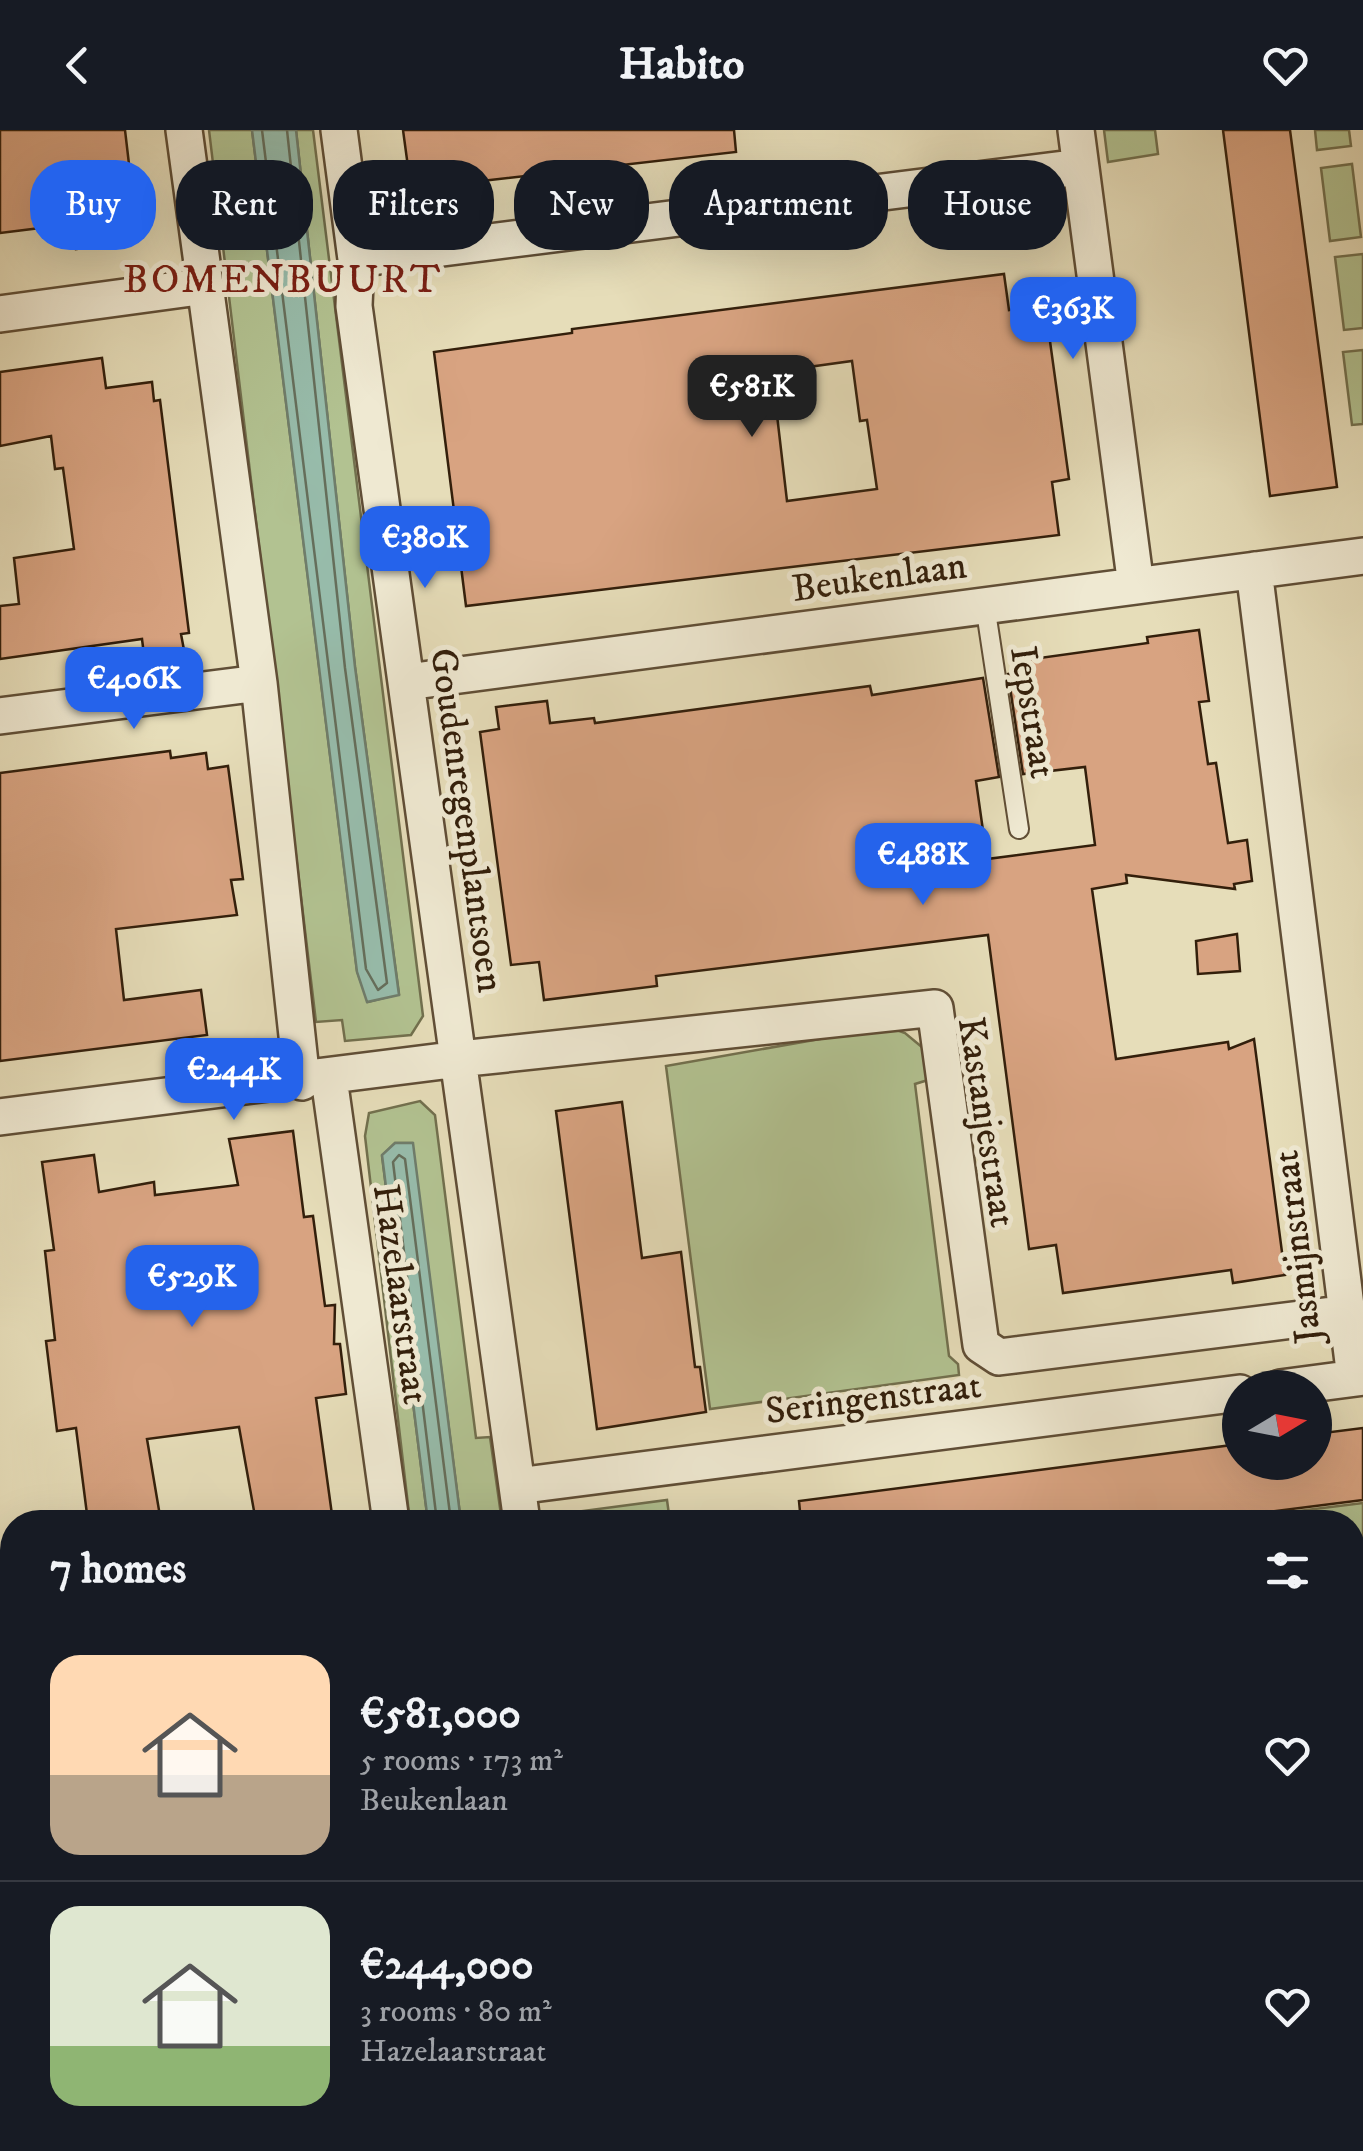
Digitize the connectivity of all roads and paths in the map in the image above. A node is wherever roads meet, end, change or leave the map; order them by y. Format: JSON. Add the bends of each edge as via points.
{"nodes":[{"id":1,"x":184,"y":130,"type":"edge"},
{"id":2,"x":339,"y":130,"type":"edge"},
{"id":3,"x":1076,"y":130,"type":"edge"},
{"id":4,"x":1080,"y":166,"type":"junction"},
{"id":5,"x":356,"y":260,"type":"junction"},
{"id":6,"x":206,"y":286,"type":"junction"},
{"id":7,"x":0,"y":314,"type":"edge"},
{"id":8,"x":1363,"y":556,"type":"edge"},
{"id":9,"x":1254,"y":570,"type":"junction"},
{"id":10,"x":1136,"y":586,"type":"junction"},
{"id":11,"x":984,"y":605,"type":"junction"},
{"id":12,"x":407,"y":682,"type":"junction"},
{"id":13,"x":259,"y":683,"type":"junction"},
{"id":14,"x":0,"y":716,"type":"edge"},
{"id":15,"x":1019,"y":829,"type":"dead end"},
{"id":16,"x":459,"y":1059,"type":"junction"},
{"id":17,"x":315,"y":1080,"type":"junction"},
{"id":18,"x":0,"y":1117,"type":"edge"},
{"id":19,"x":1348,"y":1313,"type":"junction"},
{"id":20,"x":1359,"y":1377,"type":"edge"},
{"id":21,"x":1332,"y":1381,"type":"edge"},
{"id":22,"x":1222,"y":1395,"type":"edge"},
{"id":23,"x":517,"y":1486,"type":"junction"},
{"id":24,"x":389,"y":1510,"type":"edge"},
{"id":25,"x":520,"y":1510,"type":"edge"}],
"edges":[{"from":1,"to":6,"type":"street"},
{"from":2,"to":5,"type":"street","name":"Goudenregenplantsoen"},
{"from":3,"to":4,"type":"street"},
{"from":4,"to":5,"type":"street"},
{"from":4,"to":10,"type":"street"},
{"from":5,"to":12,"type":"street","name":"Goudenregenplantsoen","via":[[354,306]]},
{"from":6,"to":7,"type":"street"},
{"from":6,"to":13,"type":"street"},
{"from":8,"to":9,"type":"street","name":"Beukenlaan"},
{"from":9,"to":10,"type":"street","name":"Beukenlaan"},
{"from":9,"to":19,"type":"street","name":"Jasmijnstraat"},
{"from":10,"to":11,"type":"street","name":"Beukenlaan"},
{"from":11,"to":12,"type":"street","name":"Beukenlaan"},
{"from":11,"to":15,"type":"lane","name":"Iepstraat"},
{"from":12,"to":16,"type":"street","name":"Goudenregenplantsoen"},
{"from":13,"to":14,"type":"street"},
{"from":13,"to":17,"type":"street"},
{"from":16,"to":17,"type":"street"},
{"from":16,"to":19,"type":"street","name":"Kastanjestraat","via":[[935,1008],[982,1346],[999,1357]]},
{"from":16,"to":23,"type":"street","name":"Goudenregenplantsoen"},
{"from":17,"to":18,"type":"street"},
{"from":17,"to":24,"type":"street","name":"Hazelaarstraat"},
{"from":19,"to":20,"type":"street","name":"Jasmijnstraat"},
{"from":20,"to":21,"type":"street"},
{"from":22,"to":23,"type":"street","name":"Seringenstraat"},
{"from":23,"to":25,"type":"street","name":"Goudenregenplantsoen"}]}
